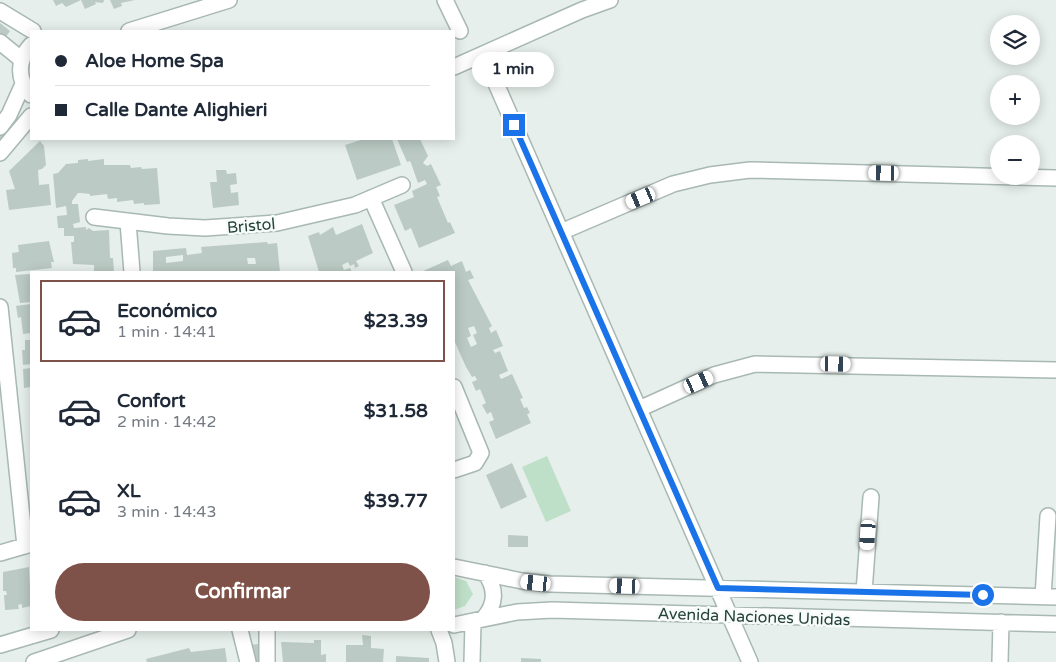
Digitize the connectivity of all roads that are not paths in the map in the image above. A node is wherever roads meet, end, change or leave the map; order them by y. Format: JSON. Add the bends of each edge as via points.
{"nodes":[{"id":1,"x":446,"y":0,"type":"edge"},
{"id":2,"x":610,"y":0,"type":"edge"},
{"id":3,"x":221,"y":1,"type":"edge"},
{"id":4,"x":194,"y":6,"type":"edge"},
{"id":5,"x":0,"y":11,"type":"edge"},
{"id":6,"x":31,"y":30,"type":"edge"},
{"id":7,"x":132,"y":30,"type":"edge"},
{"id":8,"x":460,"y":31,"type":"dead end"},
{"id":9,"x":0,"y":42,"type":"edge"},
{"id":10,"x":30,"y":47,"type":"edge"},
{"id":11,"x":483,"y":54,"type":"junction"},
{"id":12,"x":22,"y":60,"type":"junction"},
{"id":13,"x":455,"y":67,"type":"edge"},
{"id":14,"x":27,"y":90,"type":"edge"},
{"id":15,"x":30,"y":117,"type":"edge"},
{"id":16,"x":0,"y":127,"type":"edge"},
{"id":17,"x":0,"y":153,"type":"edge"},
{"id":18,"x":1056,"y":178,"type":"edge"},
{"id":19,"x":402,"y":185,"type":"dead end"},
{"id":20,"x":372,"y":198,"type":"junction"},
{"id":21,"x":94,"y":217,"type":"dead end"},
{"id":22,"x":128,"y":222,"type":"junction"},
{"id":23,"x":561,"y":232,"type":"junction"},
{"id":24,"x":132,"y":271,"type":"edge"},
{"id":25,"x":404,"y":271,"type":"edge"},
{"id":26,"x":0,"y":307,"type":"edge"},
{"id":27,"x":1056,"y":370,"type":"edge"},
{"id":28,"x":455,"y":389,"type":"edge"},
{"id":29,"x":639,"y":409,"type":"junction"},
{"id":30,"x":6,"y":419,"type":"edge"},
{"id":31,"x":455,"y":470,"type":"edge"},
{"id":32,"x":871,"y":497,"type":"dead end"},
{"id":33,"x":1048,"y":516,"type":"dead end"},
{"id":34,"x":28,"y":545,"type":"edge"},
{"id":35,"x":0,"y":553,"type":"edge"},
{"id":36,"x":455,"y":566,"type":"edge"},
{"id":37,"x":485,"y":573,"type":"junction"},
{"id":38,"x":718,"y":588,"type":"junction"},
{"id":39,"x":864,"y":592,"type":"junction"},
{"id":40,"x":1049,"y":597,"type":"edge"},
{"id":41,"x":729,"y":615,"type":"junction"},
{"id":42,"x":478,"y":621,"type":"junction"},
{"id":43,"x":1001,"y":622,"type":"junction"},
{"id":44,"x":1056,"y":624,"type":"edge"},
{"id":45,"x":455,"y":625,"type":"edge"},
{"id":46,"x":48,"y":631,"type":"edge"},
{"id":47,"x":125,"y":631,"type":"edge"},
{"id":48,"x":240,"y":631,"type":"edge"},
{"id":49,"x":267,"y":631,"type":"edge"},
{"id":50,"x":439,"y":631,"type":"edge"},
{"id":51,"x":0,"y":645,"type":"edge"},
{"id":52,"x":34,"y":662,"type":"edge"},
{"id":53,"x":248,"y":662,"type":"edge"},
{"id":54,"x":267,"y":662,"type":"edge"},
{"id":55,"x":448,"y":662,"type":"edge"},
{"id":56,"x":472,"y":662,"type":"edge"},
{"id":57,"x":750,"y":662,"type":"edge"},
{"id":58,"x":1000,"y":662,"type":"edge"}],
"edges":[{"from":1,"to":8,"type":"street"},
{"from":2,"to":11,"type":"street"},
{"from":3,"to":4,"type":"street"},
{"from":4,"to":7,"type":"street"},
{"from":5,"to":6,"type":"street"},
{"from":9,"to":12,"type":"street"},
{"from":10,"to":12,"type":"street"},
{"from":11,"to":13,"type":"street"},
{"from":11,"to":23,"type":"street"},
{"from":12,"to":14,"type":"street","via":[[21,76]]},
{"from":14,"to":16,"type":"street"},
{"from":15,"to":17,"type":"street"},
{"from":18,"to":23,"type":"street","via":[[750,170],[673,184]]},
{"from":19,"to":20,"type":"street","name":"Bristol"},
{"from":20,"to":22,"type":"street","name":"Bristol","via":[[277,223],[205,228]]},
{"from":20,"to":25,"type":"street"},
{"from":21,"to":22,"type":"street","name":"Bristol"},
{"from":22,"to":24,"type":"street"},
{"from":23,"to":29,"type":"street"},
{"from":26,"to":30,"type":"street"},
{"from":27,"to":29,"type":"street","via":[[755,364],[714,375]]},
{"from":28,"to":31,"type":"street","via":[[481,453],[467,467]]},
{"from":29,"to":38,"type":"street"},
{"from":30,"to":34,"type":"street"},
{"from":32,"to":39,"type":"street"},
{"from":33,"to":40,"type":"street"},
{"from":34,"to":35,"type":"street"},
{"from":36,"to":37,"type":"street","name":"Avenida Naciones Unidas"},
{"from":37,"to":38,"type":"street","name":"Avenida Naciones Unidas","via":[[550,584]]},
{"from":37,"to":42,"type":"street","via":[[494,590],[494,599]]},
{"from":38,"to":39,"type":"street","name":"Avenida Naciones Unidas"},
{"from":38,"to":41,"type":"street"},
{"from":39,"to":40,"type":"street","name":"Avenida Naciones Unidas"},
{"from":41,"to":42,"type":"street","name":"Avenida Naciones Unidas","via":[[552,610],[517,612]]},
{"from":41,"to":43,"type":"street","name":"Avenida Naciones Unidas"},
{"from":41,"to":57,"type":"street"},
{"from":42,"to":45,"type":"street","name":"Avenida Naciones Unidas"},
{"from":42,"to":56,"type":"street"},
{"from":43,"to":44,"type":"street","name":"Avenida Naciones Unidas"},
{"from":43,"to":58,"type":"street"},
{"from":46,"to":51,"type":"street"},
{"from":47,"to":52,"type":"street"},
{"from":48,"to":53,"type":"street"},
{"from":49,"to":54,"type":"street"},
{"from":50,"to":55,"type":"street"}]}
